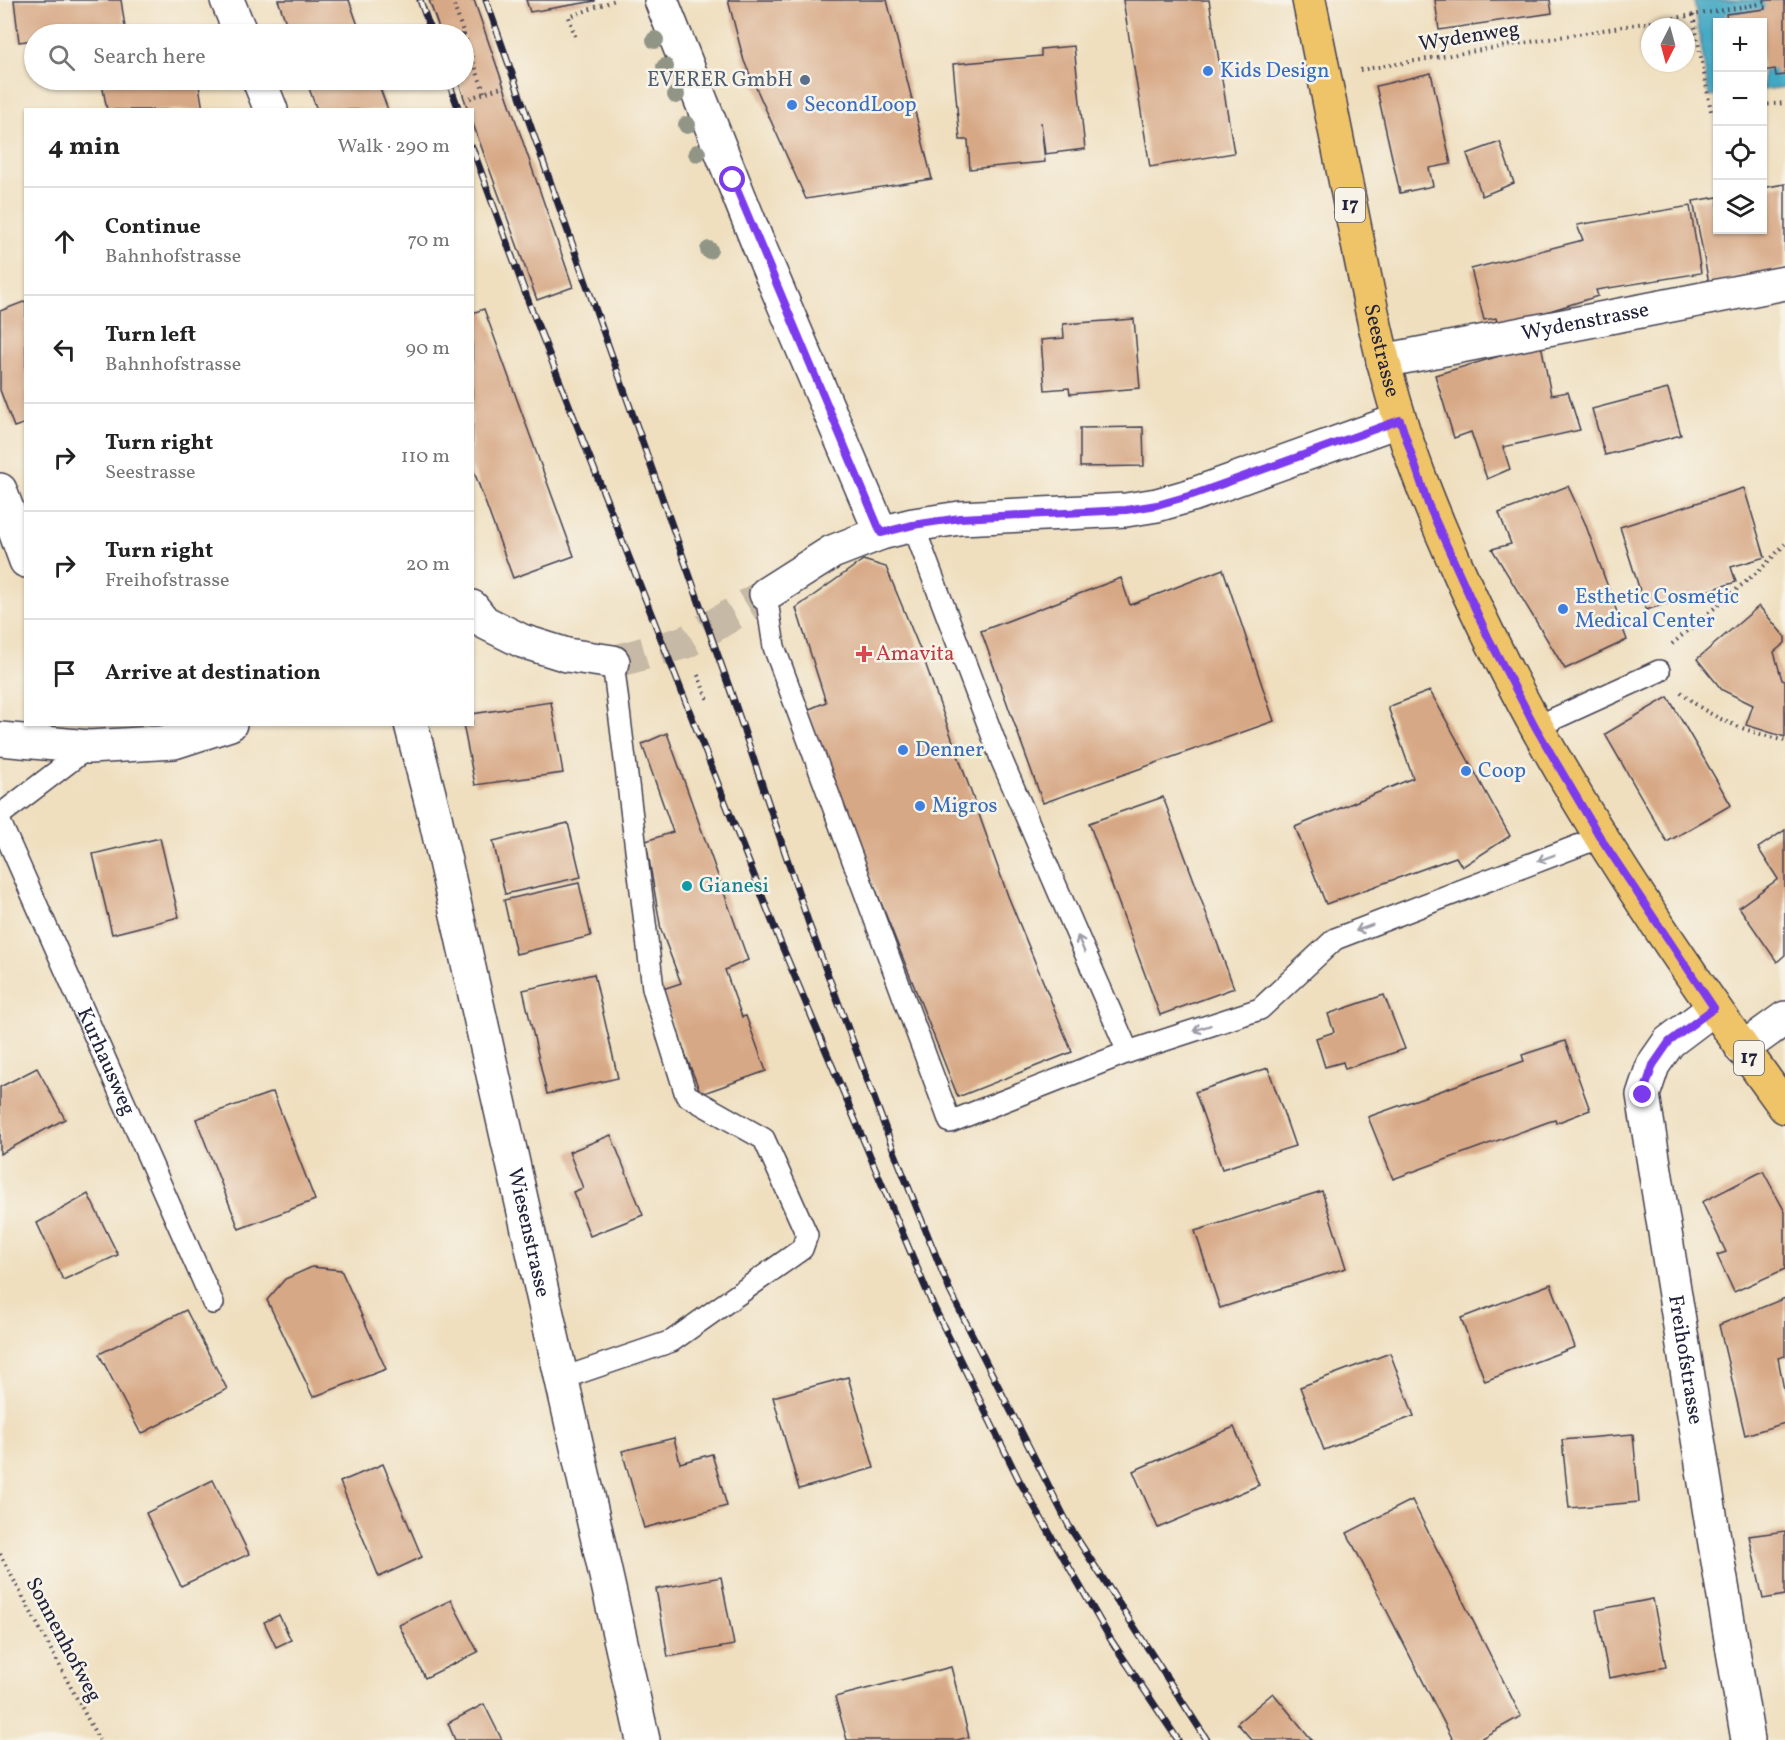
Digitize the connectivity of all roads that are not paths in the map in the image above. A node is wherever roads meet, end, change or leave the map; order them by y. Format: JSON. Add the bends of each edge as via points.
{"nodes":[{"id":1,"x":227,"y":0,"type":"edge"},
{"id":2,"x":661,"y":0,"type":"edge"},
{"id":3,"x":1309,"y":0,"type":"edge"},
{"id":4,"x":237,"y":24,"type":"edge"},
{"id":5,"x":263,"y":90,"type":"edge"},
{"id":6,"x":270,"y":108,"type":"edge"},
{"id":7,"x":1785,"y":283,"type":"edge"},
{"id":8,"x":1383,"y":361,"type":"junction"},
{"id":9,"x":1400,"y":420,"type":"junction"},
{"id":10,"x":0,"y":490,"type":"edge"},
{"id":11,"x":913,"y":525,"type":"junction"},
{"id":12,"x":881,"y":533,"type":"junction"},
{"id":13,"x":24,"y":556,"type":"edge"},
{"id":14,"x":766,"y":594,"type":"joint"},
{"id":15,"x":474,"y":610,"type":"edge"},
{"id":16,"x":612,"y":662,"type":"joint"},
{"id":17,"x":1659,"y":671,"type":"road end"},
{"id":18,"x":224,"y":726,"type":"edge"},
{"id":19,"x":412,"y":726,"type":"edge"},
{"id":20,"x":1536,"y":728,"type":"junction"},
{"id":21,"x":86,"y":736,"type":"edge"},
{"id":22,"x":0,"y":739,"type":"edge"},
{"id":23,"x":0,"y":815,"type":"edge"},
{"id":24,"x":0,"y":822,"type":"edge"},
{"id":25,"x":1600,"y":837,"type":"junction"},
{"id":26,"x":1714,"y":1008,"type":"junction"},
{"id":27,"x":1785,"y":1018,"type":"edge"},
{"id":28,"x":1742,"y":1048,"type":"junction"},
{"id":29,"x":1128,"y":1052,"type":"junction"},
{"id":30,"x":1785,"y":1107,"type":"edge"},
{"id":31,"x":213,"y":1303,"type":"dead end"},
{"id":32,"x":560,"y":1377,"type":"junction"},
{"id":33,"x":643,"y":1740,"type":"edge"},
{"id":34,"x":1748,"y":1740,"type":"edge"}],
"edges":[{"from":1,"to":4,"type":"street"},
{"from":2,"to":12,"type":"street"},
{"from":3,"to":8,"type":"main road","name":"Seestrasse","number":"17"},
{"from":5,"to":6,"type":"street"},
{"from":7,"to":8,"type":"street","name":"Wydenstrasse"},
{"from":8,"to":9,"type":"main road","name":"Seestrasse","number":"17"},
{"from":9,"to":11,"type":"street","via":[[1157,505],[960,518]]},
{"from":9,"to":20,"type":"main road","name":"Seestrasse","number":"17","via":[[1428,504],[1488,637]]},
{"from":10,"to":13,"type":"street"},
{"from":11,"to":12,"type":"street"},
{"from":29,"to":11,"type":"lane","one_way":true,"via":[[1002,761]]},
{"from":12,"to":14,"type":"street","via":[[832,552]]},
{"from":14,"to":29,"type":"lane","via":[[774,647],[950,1122]]},
{"from":15,"to":16,"type":"street","via":[[484,622],[522,641],[567,655]]},
{"from":16,"to":32,"type":"lane","via":[[653,988],[686,1095],[764,1139],[807,1235],[802,1249],[672,1341]]},
{"from":17,"to":20,"type":"lane"},
{"from":18,"to":21,"type":"street","via":[[174,742]]},
{"from":19,"to":32,"type":"street","name":"Wiesenstrasse"},
{"from":20,"to":25,"type":"main road","name":"Seestrasse","number":"17"},
{"from":21,"to":22,"type":"street"},
{"from":21,"to":23,"type":"lane"},
{"from":24,"to":31,"type":"lane","name":"Kurhausweg"},
{"from":25,"to":26,"type":"main road","name":"Seestrasse","number":"17"},
{"from":25,"to":29,"type":"lane","one_way":true,"via":[[1335,939],[1260,1009]]},
{"from":26,"to":28,"type":"main road","name":"Seestrasse","number":"17"},
{"from":26,"to":34,"type":"street","name":"Freihofstrasse","via":[[1669,1042],[1653,1065],[1643,1095]]},
{"from":27,"to":28,"type":"street"},
{"from":28,"to":30,"type":"main road","name":"Seestrasse","number":"17"},
{"from":32,"to":33,"type":"street","name":"Wiesenstrasse"}]}
